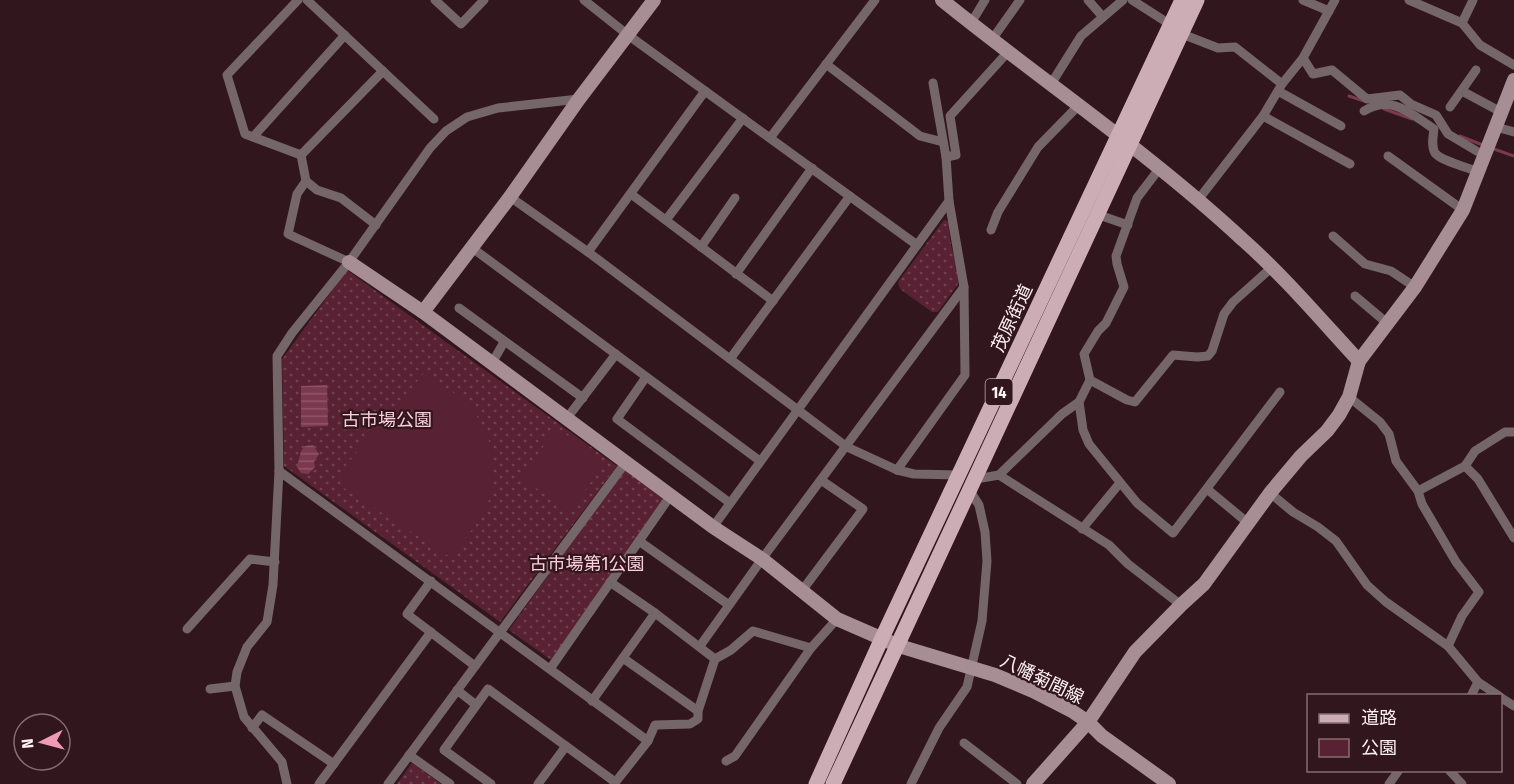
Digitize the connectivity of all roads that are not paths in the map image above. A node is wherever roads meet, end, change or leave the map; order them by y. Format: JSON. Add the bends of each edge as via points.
{"nodes":[{"id":1,"x":298,"y":0,"type":"edge"},
{"id":2,"x":307,"y":0,"type":"edge"},
{"id":3,"x":435,"y":0,"type":"edge"},
{"id":4,"x":484,"y":0,"type":"edge"},
{"id":5,"x":584,"y":0,"type":"edge"},
{"id":6,"x":654,"y":0,"type":"edge"},
{"id":7,"x":875,"y":0,"type":"edge"},
{"id":8,"x":942,"y":0,"type":"edge"},
{"id":9,"x":985,"y":0,"type":"edge"},
{"id":10,"x":1020,"y":0,"type":"edge"},
{"id":11,"x":1088,"y":0,"type":"edge"},
{"id":12,"x":1123,"y":0,"type":"edge"},
{"id":13,"x":1132,"y":0,"type":"edge"},
{"id":14,"x":1182,"y":0,"type":"edge"},
{"id":15,"x":1197,"y":0,"type":"edge"},
{"id":16,"x":1303,"y":0,"type":"edge"},
{"id":17,"x":1335,"y":0,"type":"edge"},
{"id":18,"x":1409,"y":0,"type":"edge"},
{"id":19,"x":1473,"y":0,"type":"edge"},
{"id":20,"x":1329,"y":11,"type":"junction"},
{"id":21,"x":1103,"y":17,"type":"junction"},
{"id":22,"x":971,"y":23,"type":"junction"},
{"id":23,"x":1462,"y":23,"type":"junction"},
{"id":24,"x":1176,"y":29,"type":"junction"},
{"id":25,"x":345,"y":35,"type":"junction"},
{"id":26,"x":628,"y":35,"type":"junction"},
{"id":27,"x":991,"y":41,"type":"junction"},
{"id":28,"x":1007,"y":53,"type":"junction"},
{"id":29,"x":1303,"y":58,"type":"junction"},
{"id":30,"x":826,"y":64,"type":"junction"},
{"id":31,"x":1514,"y":65,"type":"edge"},
{"id":32,"x":1476,"y":70,"type":"dead end"},
{"id":33,"x":383,"y":71,"type":"junction"},
{"id":34,"x":1514,"y":80,"type":"edge"},
{"id":35,"x":933,"y":83,"type":"dead end"},
{"id":36,"x":1051,"y":84,"type":"junction"},
{"id":37,"x":1280,"y":87,"type":"junction"},
{"id":38,"x":705,"y":91,"type":"junction"},
{"id":39,"x":1462,"y":91,"type":"junction"},
{"id":40,"x":579,"y":99,"type":"junction"},
{"id":41,"x":1078,"y":105,"type":"junction"},
{"id":42,"x":1450,"y":107,"type":"dead end"},
{"id":43,"x":1364,"y":111,"type":"dead end"},
{"id":44,"x":1501,"y":112,"type":"junction"},
{"id":45,"x":1263,"y":116,"type":"junction"},
{"id":46,"x":743,"y":118,"type":"junction"},
{"id":47,"x":435,"y":119,"type":"dead end"},
{"id":48,"x":1341,"y":126,"type":"dead end"},
{"id":49,"x":1496,"y":127,"type":"junction"},
{"id":50,"x":1514,"y":132,"type":"edge"},
{"id":51,"x":253,"y":137,"type":"junction"},
{"id":52,"x":770,"y":138,"type":"junction"},
{"id":53,"x":1124,"y":141,"type":"junction"},
{"id":54,"x":944,"y":142,"type":"junction"},
{"id":55,"x":301,"y":155,"type":"junction"},
{"id":56,"x":1388,"y":156,"type":"dead end"},
{"id":57,"x":1485,"y":156,"type":"junction"},
{"id":58,"x":946,"y":157,"type":"junction"},
{"id":59,"x":1350,"y":164,"type":"dead end"},
{"id":60,"x":812,"y":168,"type":"junction"},
{"id":61,"x":1159,"y":169,"type":"junction"},
{"id":62,"x":1479,"y":172,"type":"junction"},
{"id":63,"x":306,"y":181,"type":"junction"},
{"id":64,"x":631,"y":194,"type":"junction"},
{"id":65,"x":850,"y":196,"type":"junction"},
{"id":66,"x":510,"y":197,"type":"junction"},
{"id":67,"x":735,"y":198,"type":"dead end"},
{"id":68,"x":1198,"y":200,"type":"junction"},
{"id":69,"x":949,"y":201,"type":"junction"},
{"id":70,"x":1463,"y":210,"type":"junction"},
{"id":71,"x":1099,"y":215,"type":"junction"},
{"id":72,"x":666,"y":220,"type":"junction"},
{"id":73,"x":376,"y":225,"type":"junction"},
{"id":74,"x":1128,"y":225,"type":"junction"},
{"id":75,"x":991,"y":230,"type":"dead end"},
{"id":76,"x":1333,"y":236,"type":"dead end"},
{"id":77,"x":917,"y":244,"type":"junction"},
{"id":78,"x":471,"y":247,"type":"junction"},
{"id":79,"x":701,"y":247,"type":"junction"},
{"id":80,"x":588,"y":252,"type":"junction"},
{"id":81,"x":349,"y":262,"type":"junction"},
{"id":82,"x":1271,"y":268,"type":"junction"},
{"id":83,"x":736,"y":274,"type":"junction"},
{"id":84,"x":964,"y":287,"type":"junction"},
{"id":85,"x":1415,"y":287,"type":"junction"},
{"id":86,"x":1355,"y":296,"type":"dead end"},
{"id":87,"x":773,"y":301,"type":"junction"},
{"id":88,"x":459,"y":308,"type":"dead end"},
{"id":89,"x":423,"y":312,"type":"junction"},
{"id":90,"x":1387,"y":323,"type":"junction"},
{"id":91,"x":504,"y":342,"type":"junction"},
{"id":92,"x":616,"y":354,"type":"junction"},
{"id":93,"x":730,"y":359,"type":"junction"},
{"id":94,"x":1359,"y":361,"type":"junction"},
{"id":95,"x":492,"y":363,"type":"junction"},
{"id":96,"x":646,"y":377,"type":"junction"},
{"id":97,"x":1090,"y":380,"type":"junction"},
{"id":98,"x":1280,"y":392,"type":"dead end"},
{"id":99,"x":1349,"y":397,"type":"junction"},
{"id":100,"x":582,"y":398,"type":"junction"},
{"id":101,"x":1079,"y":402,"type":"junction"},
{"id":102,"x":798,"y":409,"type":"junction"},
{"id":103,"x":567,"y":418,"type":"junction"},
{"id":104,"x":1514,"y":432,"type":"edge"},
{"id":105,"x":847,"y":447,"type":"junction"},
{"id":106,"x":760,"y":461,"type":"junction"},
{"id":107,"x":626,"y":462,"type":"junction"},
{"id":108,"x":1465,"y":466,"type":"junction"},
{"id":109,"x":897,"y":470,"type":"junction"},
{"id":110,"x":279,"y":471,"type":"junction"},
{"id":111,"x":960,"y":475,"type":"junction"},
{"id":112,"x":999,"y":475,"type":"junction"},
{"id":113,"x":821,"y":480,"type":"junction"},
{"id":114,"x":1119,"y":484,"type":"junction"},
{"id":115,"x":973,"y":485,"type":"junction"},
{"id":116,"x":1207,"y":489,"type":"junction"},
{"id":117,"x":1418,"y":491,"type":"junction"},
{"id":118,"x":1270,"y":493,"type":"junction"},
{"id":119,"x":671,"y":495,"type":"junction"},
{"id":120,"x":730,"y":503,"type":"junction"},
{"id":121,"x":1248,"y":523,"type":"junction"},
{"id":122,"x":713,"y":527,"type":"junction"},
{"id":123,"x":1082,"y":529,"type":"junction"},
{"id":124,"x":1514,"y":538,"type":"edge"},
{"id":125,"x":639,"y":541,"type":"junction"},
{"id":126,"x":762,"y":559,"type":"junction"},
{"id":127,"x":274,"y":562,"type":"junction"},
{"id":128,"x":431,"y":581,"type":"junction"},
{"id":129,"x":610,"y":582,"type":"junction"},
{"id":130,"x":801,"y":592,"type":"junction"},
{"id":131,"x":1181,"y":604,"type":"junction"},
{"id":132,"x":729,"y":605,"type":"junction"},
{"id":133,"x":655,"y":613,"type":"junction"},
{"id":134,"x":837,"y":619,"type":"junction"},
{"id":135,"x":187,"y":629,"type":"dead end"},
{"id":136,"x":500,"y":631,"type":"junction"},
{"id":137,"x":431,"y":632,"type":"junction"},
{"id":138,"x":882,"y":638,"type":"junction"},
{"id":139,"x":700,"y":646,"type":"junction"},
{"id":140,"x":899,"y":646,"type":"junction"},
{"id":141,"x":1448,"y":646,"type":"junction"},
{"id":142,"x":811,"y":648,"type":"junction"},
{"id":143,"x":623,"y":658,"type":"junction"},
{"id":144,"x":714,"y":659,"type":"junction"},
{"id":145,"x":475,"y":666,"type":"junction"},
{"id":146,"x":972,"y":668,"type":"junction"},
{"id":147,"x":550,"y":669,"type":"junction"},
{"id":148,"x":1478,"y":682,"type":"junction"},
{"id":149,"x":235,"y":686,"type":"junction"},
{"id":150,"x":210,"y":689,"type":"dead end"},
{"id":151,"x":457,"y":690,"type":"junction"},
{"id":152,"x":1472,"y":694,"type":"edge"},
{"id":153,"x":1497,"y":694,"type":"edge"},
{"id":154,"x":592,"y":702,"type":"junction"},
{"id":155,"x":476,"y":705,"type":"junction"},
{"id":156,"x":698,"y":711,"type":"junction"},
{"id":157,"x":1088,"y":722,"type":"junction"},
{"id":158,"x":252,"y":728,"type":"junction"},
{"id":159,"x":648,"y":741,"type":"junction"},
{"id":160,"x":964,"y":742,"type":"dead end"},
{"id":161,"x":566,"y":746,"type":"junction"},
{"id":162,"x":409,"y":755,"type":"junction"},
{"id":163,"x":726,"y":761,"type":"dead end"},
{"id":164,"x":334,"y":764,"type":"junction"},
{"id":165,"x":1398,"y":772,"type":"edge"},
{"id":166,"x":1450,"y":772,"type":"edge"},
{"id":167,"x":614,"y":783,"type":"edge"},
{"id":168,"x":287,"y":784,"type":"edge"},
{"id":169,"x":320,"y":784,"type":"edge"},
{"id":170,"x":387,"y":784,"type":"edge"},
{"id":171,"x":450,"y":784,"type":"edge"},
{"id":172,"x":491,"y":784,"type":"edge"},
{"id":173,"x":538,"y":784,"type":"edge"},
{"id":174,"x":816,"y":784,"type":"edge"},
{"id":175,"x":833,"y":784,"type":"edge"},
{"id":176,"x":911,"y":784,"type":"edge"},
{"id":177,"x":1017,"y":784,"type":"edge"},
{"id":178,"x":1033,"y":784,"type":"edge"},
{"id":179,"x":1169,"y":784,"type":"edge"},
{"id":180,"x":1389,"y":784,"type":"edge"},
{"id":181,"x":1462,"y":784,"type":"edge"}],
"edges":[{"from":1,"to":51,"type":"street","via":[[226,75],[245,134]]},
{"from":2,"to":25,"type":"street"},
{"from":3,"to":4,"type":"street","via":[[461,24]]},
{"from":5,"to":26,"type":"street"},
{"from":6,"to":26,"type":"street"},
{"from":7,"to":30,"type":"street"},
{"from":8,"to":22,"type":"street"},
{"from":9,"to":22,"type":"street"},
{"from":10,"to":27,"type":"street"},
{"from":11,"to":21,"type":"street"},
{"from":12,"to":21,"type":"street"},
{"from":13,"to":24,"type":"street"},
{"from":14,"to":24,"type":"main road","name":"茂原街道","number":"14"},
{"from":15,"to":24,"type":"main road","name":"茂原街道","number":"14"},
{"from":16,"to":20,"type":"street"},
{"from":17,"to":20,"type":"street"},
{"from":18,"to":23,"type":"street"},
{"from":19,"to":23,"type":"street"},
{"from":20,"to":29,"type":"street"},
{"from":21,"to":36,"type":"street","via":[[1081,36]]},
{"from":22,"to":27,"type":"street"},
{"from":23,"to":31,"type":"street","via":[[1480,45]]},
{"from":24,"to":37,"type":"street","via":[[1218,48],[1235,47]]},
{"from":24,"to":53,"type":"main road","name":"茂原街道","number":"14"},
{"from":25,"to":33,"type":"street"},
{"from":25,"to":51,"type":"street"},
{"from":26,"to":38,"type":"street"},
{"from":26,"to":40,"type":"street"},
{"from":27,"to":28,"type":"street"},
{"from":28,"to":36,"type":"street"},
{"from":28,"to":58,"type":"street","via":[[950,116],[956,154]]},
{"from":29,"to":37,"type":"street"},
{"from":29,"to":57,"type":"street","via":[[1313,74],[1332,70],[1367,99],[1400,94],[1411,104],[1436,115],[1448,134]]},
{"from":30,"to":52,"type":"street"},
{"from":30,"to":54,"type":"street","via":[[920,136]]},
{"from":32,"to":39,"type":"street"},
{"from":33,"to":47,"type":"street"},
{"from":33,"to":55,"type":"street"},
{"from":34,"to":44,"type":"street"},
{"from":35,"to":54,"type":"street"},
{"from":36,"to":41,"type":"street"},
{"from":37,"to":45,"type":"street"},
{"from":37,"to":48,"type":"street"},
{"from":38,"to":46,"type":"street"},
{"from":38,"to":64,"type":"street"},
{"from":39,"to":42,"type":"street"},
{"from":39,"to":44,"type":"street"},
{"from":40,"to":66,"type":"street"},
{"from":40,"to":73,"type":"street","via":[[498,108],[466,117],[430,148]]},
{"from":41,"to":53,"type":"street"},
{"from":41,"to":75,"type":"street","via":[[1038,147]]},
{"from":43,"to":62,"type":"street","via":[[1374,105],[1395,104],[1434,129],[1432,144],[1440,157]]},
{"from":44,"to":49,"type":"street"},
{"from":45,"to":59,"type":"street"},
{"from":45,"to":68,"type":"street"},
{"from":46,"to":52,"type":"street"},
{"from":46,"to":72,"type":"street"},
{"from":49,"to":50,"type":"street"},
{"from":49,"to":57,"type":"street"},
{"from":51,"to":55,"type":"street"},
{"from":52,"to":60,"type":"street"},
{"from":53,"to":61,"type":"street"},
{"from":53,"to":71,"type":"main road","name":"茂原街道","number":"14"},
{"from":53,"to":111,"type":"main road","name":"茂原街道","number":"14"},
{"from":54,"to":58,"type":"street"},
{"from":55,"to":63,"type":"street"},
{"from":56,"to":70,"type":"street"},
{"from":57,"to":62,"type":"street"},
{"from":58,"to":69,"type":"street"},
{"from":60,"to":65,"type":"street"},
{"from":60,"to":83,"type":"street"},
{"from":61,"to":68,"type":"street"},
{"from":61,"to":74,"type":"street","via":[[1137,198]]},
{"from":62,"to":70,"type":"street"},
{"from":63,"to":73,"type":"street","via":[[317,190],[341,198]]},
{"from":63,"to":81,"type":"street","via":[[297,194],[288,234]]},
{"from":64,"to":72,"type":"street"},
{"from":64,"to":80,"type":"street"},
{"from":65,"to":77,"type":"street"},
{"from":65,"to":87,"type":"street"},
{"from":66,"to":78,"type":"street"},
{"from":66,"to":80,"type":"street"},
{"from":67,"to":79,"type":"street"},
{"from":68,"to":82,"type":"street"},
{"from":69,"to":77,"type":"street"},
{"from":69,"to":84,"type":"street"},
{"from":70,"to":85,"type":"street"},
{"from":71,"to":74,"type":"street"},
{"from":71,"to":115,"type":"main road","name":"茂原街道","number":"14"},
{"from":72,"to":79,"type":"street"},
{"from":73,"to":81,"type":"street"},
{"from":74,"to":97,"type":"street","via":[[1116,256],[1124,287],[1084,354]]},
{"from":76,"to":85,"type":"street","via":[[1365,264],[1390,271]]},
{"from":77,"to":102,"type":"street"},
{"from":78,"to":89,"type":"street"},
{"from":78,"to":92,"type":"street"},
{"from":79,"to":83,"type":"street"},
{"from":80,"to":93,"type":"street"},
{"from":81,"to":89,"type":"street","name":"八幡菊間線"},
{"from":81,"to":110,"type":"street","via":[[277,356]]},
{"from":82,"to":94,"type":"street"},
{"from":82,"to":97,"type":"street","via":[[1224,314],[1208,356],[1173,355],[1135,402]]},
{"from":83,"to":87,"type":"street"},
{"from":84,"to":105,"type":"street"},
{"from":84,"to":109,"type":"street","via":[[965,375]]},
{"from":85,"to":90,"type":"street"},
{"from":86,"to":90,"type":"street"},
{"from":87,"to":93,"type":"street"},
{"from":88,"to":91,"type":"street"},
{"from":89,"to":95,"type":"street","name":"八幡菊間線"},
{"from":90,"to":94,"type":"street"},
{"from":91,"to":95,"type":"street"},
{"from":91,"to":100,"type":"street"},
{"from":92,"to":96,"type":"street"},
{"from":92,"to":100,"type":"street"},
{"from":93,"to":102,"type":"street"},
{"from":94,"to":99,"type":"street"},
{"from":95,"to":103,"type":"street","name":"八幡菊間線"},
{"from":96,"to":106,"type":"street"},
{"from":96,"to":120,"type":"street","via":[[617,418]]},
{"from":97,"to":101,"type":"street"},
{"from":98,"to":116,"type":"street"},
{"from":99,"to":117,"type":"street","via":[[1389,434],[1396,461]]},
{"from":99,"to":118,"type":"street","via":[[1327,431]]},
{"from":100,"to":103,"type":"street"},
{"from":101,"to":112,"type":"street"},
{"from":101,"to":114,"type":"street","via":[[1089,444]]},
{"from":102,"to":105,"type":"street"},
{"from":102,"to":106,"type":"street"},
{"from":103,"to":107,"type":"street","name":"八幡菊間線"},
{"from":104,"to":108,"type":"street","via":[[1505,432],[1475,451]]},
{"from":105,"to":109,"type":"street"},
{"from":105,"to":113,"type":"street"},
{"from":106,"to":120,"type":"street"},
{"from":107,"to":119,"type":"street","name":"八幡菊間線"},
{"from":107,"to":136,"type":"street"},
{"from":108,"to":117,"type":"street"},
{"from":108,"to":124,"type":"street","via":[[1478,479]]},
{"from":109,"to":111,"type":"street"},
{"from":110,"to":127,"type":"street"},
{"from":110,"to":128,"type":"street"},
{"from":111,"to":138,"type":"main road","name":"茂原街道","number":"14"},
{"from":112,"to":115,"type":"street"},
{"from":112,"to":123,"type":"street"},
{"from":113,"to":126,"type":"street"},
{"from":113,"to":130,"type":"street","via":[[863,509]]},
{"from":114,"to":116,"type":"street","via":[[1173,533]]},
{"from":114,"to":123,"type":"street"},
{"from":115,"to":140,"type":"main road","name":"茂原街道","number":"14"},
{"from":115,"to":146,"type":"street","via":[[985,532],[987,561],[982,621]]},
{"from":116,"to":121,"type":"street"},
{"from":117,"to":141,"type":"street","via":[[1438,533],[1479,592]]},
{"from":118,"to":121,"type":"street"},
{"from":118,"to":141,"type":"street","via":[[1336,541],[1367,585],[1386,602]]},
{"from":119,"to":122,"type":"street","name":"八幡菊間線"},
{"from":119,"to":125,"type":"street"},
{"from":120,"to":122,"type":"street"},
{"from":121,"to":131,"type":"street","via":[[1204,584]]},
{"from":122,"to":126,"type":"street","name":"八幡菊間線"},
{"from":123,"to":131,"type":"street","via":[[1109,544],[1128,564]]},
{"from":125,"to":129,"type":"street"},
{"from":125,"to":132,"type":"street"},
{"from":126,"to":130,"type":"street","name":"八幡菊間線"},
{"from":126,"to":132,"type":"street"},
{"from":127,"to":135,"type":"street","via":[[250,559]]},
{"from":127,"to":149,"type":"street","via":[[267,622],[244,653]]},
{"from":128,"to":136,"type":"street"},
{"from":128,"to":137,"type":"street","via":[[407,614]]},
{"from":129,"to":133,"type":"street"},
{"from":129,"to":147,"type":"street"},
{"from":130,"to":134,"type":"street","name":"八幡菊間線"},
{"from":131,"to":157,"type":"street","via":[[1136,652]]},
{"from":132,"to":139,"type":"street"},
{"from":133,"to":139,"type":"street"},
{"from":133,"to":143,"type":"street"},
{"from":134,"to":138,"type":"street","name":"八幡菊間線"},
{"from":134,"to":142,"type":"street"},
{"from":136,"to":145,"type":"street"},
{"from":136,"to":147,"type":"street"},
{"from":137,"to":145,"type":"street"},
{"from":137,"to":164,"type":"street"},
{"from":138,"to":140,"type":"street","name":"八幡菊間線"},
{"from":138,"to":174,"type":"main road","name":"茂原街道","number":"14"},
{"from":139,"to":144,"type":"street"},
{"from":140,"to":146,"type":"street","name":"八幡菊間線"},
{"from":140,"to":175,"type":"main road","name":"茂原街道","number":"14"},
{"from":141,"to":148,"type":"street"},
{"from":142,"to":144,"type":"street","via":[[753,631]]},
{"from":142,"to":163,"type":"street","via":[[735,756]]},
{"from":143,"to":154,"type":"street"},
{"from":143,"to":156,"type":"street"},
{"from":144,"to":156,"type":"street"},
{"from":145,"to":151,"type":"street"},
{"from":146,"to":157,"type":"street","name":"八幡菊間線","via":[[1016,683]]},
{"from":146,"to":176,"type":"street","via":[[967,687],[939,728]]},
{"from":147,"to":154,"type":"street"},
{"from":148,"to":152,"type":"street"},
{"from":148,"to":153,"type":"street"},
{"from":149,"to":150,"type":"street"},
{"from":149,"to":158,"type":"street","via":[[244,717]]},
{"from":151,"to":155,"type":"street"},
{"from":151,"to":162,"type":"street"},
{"from":154,"to":159,"type":"street"},
{"from":155,"to":161,"type":"street","via":[[488,689]]},
{"from":155,"to":172,"type":"street","via":[[444,750]]},
{"from":156,"to":159,"type":"street","via":[[698,719],[690,724],[655,725]]},
{"from":157,"to":178,"type":"street"},
{"from":157,"to":179,"type":"street","name":"八幡菊間線"},
{"from":158,"to":164,"type":"street","via":[[262,715]]},
{"from":158,"to":168,"type":"street","via":[[282,762]]},
{"from":159,"to":167,"type":"street"},
{"from":160,"to":177,"type":"street"},
{"from":161,"to":167,"type":"street"},
{"from":161,"to":173,"type":"street"},
{"from":162,"to":170,"type":"street"},
{"from":162,"to":171,"type":"street"},
{"from":164,"to":169,"type":"street"},
{"from":165,"to":180,"type":"street"},
{"from":166,"to":181,"type":"street"}]}
